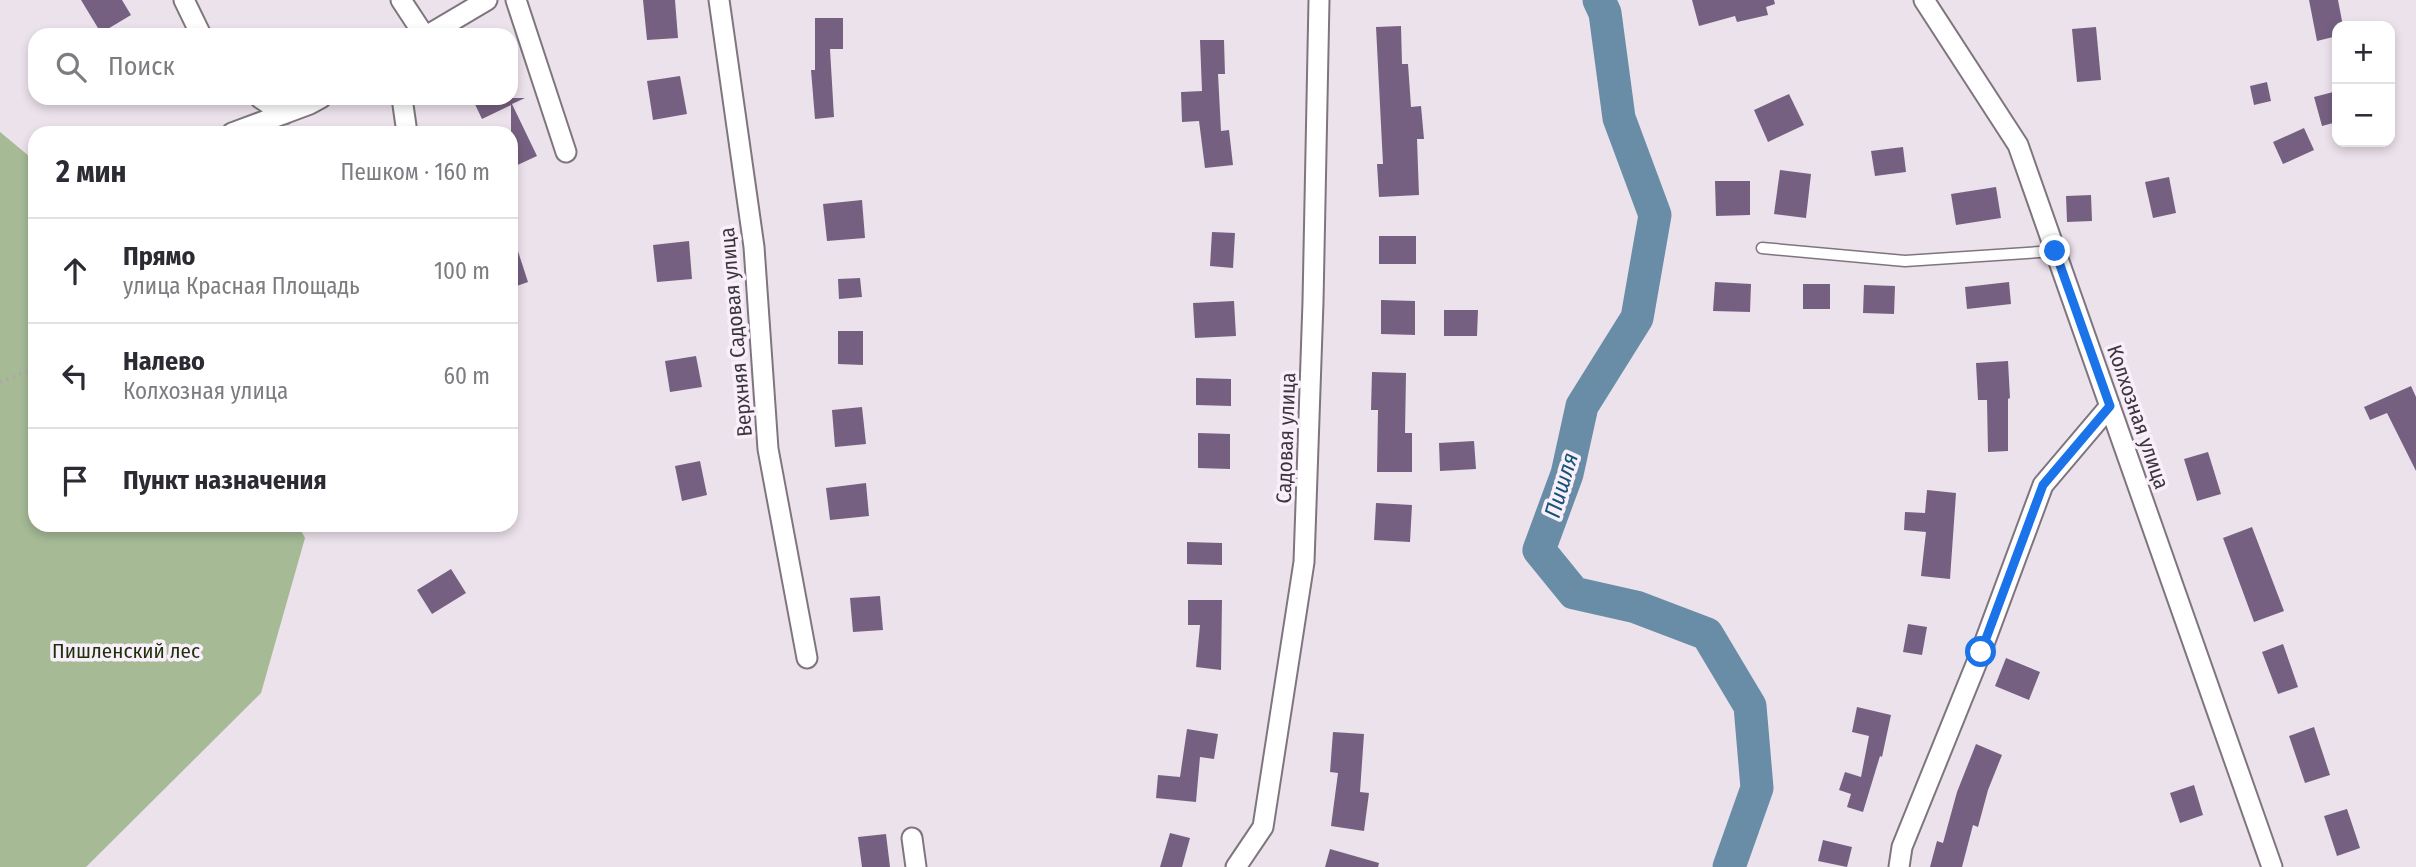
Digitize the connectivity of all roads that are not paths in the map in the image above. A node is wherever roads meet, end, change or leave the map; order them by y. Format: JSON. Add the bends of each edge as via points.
{"nodes":[{"id":1,"x":184,"y":0,"type":"edge"},
{"id":2,"x":401,"y":0,"type":"edge"},
{"id":3,"x":487,"y":0,"type":"edge"},
{"id":4,"x":516,"y":0,"type":"edge"},
{"id":5,"x":719,"y":0,"type":"edge"},
{"id":6,"x":1320,"y":0,"type":"edge"},
{"id":7,"x":1924,"y":0,"type":"edge"},
{"id":8,"x":198,"y":28,"type":"edge"},
{"id":9,"x":421,"y":28,"type":"edge"},
{"id":10,"x":438,"y":28,"type":"edge"},
{"id":11,"x":270,"y":105,"type":"edge"},
{"id":12,"x":305,"y":105,"type":"edge"},
{"id":13,"x":403,"y":105,"type":"edge"},
{"id":14,"x":284,"y":114,"type":"junction"},
{"id":15,"x":251,"y":126,"type":"edge"},
{"id":16,"x":406,"y":126,"type":"edge"},
{"id":17,"x":566,"y":152,"type":"dead end"},
{"id":18,"x":1762,"y":248,"type":"dead end"},
{"id":19,"x":2055,"y":251,"type":"junction"},
{"id":20,"x":2110,"y":406,"type":"junction"},
{"id":21,"x":807,"y":658,"type":"dead end"},
{"id":22,"x":912,"y":838,"type":"dead end"},
{"id":23,"x":916,"y":867,"type":"edge"},
{"id":24,"x":1236,"y":867,"type":"edge"},
{"id":25,"x":1899,"y":867,"type":"edge"},
{"id":26,"x":2272,"y":867,"type":"edge"}],
"edges":[{"from":1,"to":8,"type":"street"},
{"from":2,"to":9,"type":"street"},
{"from":3,"to":10,"type":"street"},
{"from":4,"to":17,"type":"street"},
{"from":5,"to":21,"type":"street","name":"Верхняя Садовая улица","via":[[754,247],[768,449]]},
{"from":6,"to":24,"type":"street","name":"Садовая улица","via":[[1304,562],[1263,827]]},
{"from":7,"to":19,"type":"street","name":"Колхозная улица","via":[[2018,145]]},
{"from":11,"to":14,"type":"street"},
{"from":12,"to":14,"type":"street"},
{"from":13,"to":16,"type":"street"},
{"from":14,"to":15,"type":"street"},
{"from":18,"to":19,"type":"lane","via":[[1905,261]]},
{"from":19,"to":20,"type":"street","name":"Колхозная улица"},
{"from":20,"to":25,"type":"street","via":[[2043,485],[1902,847]]},
{"from":20,"to":26,"type":"street","name":"Колхозная улица"},
{"from":22,"to":23,"type":"street"}]}
